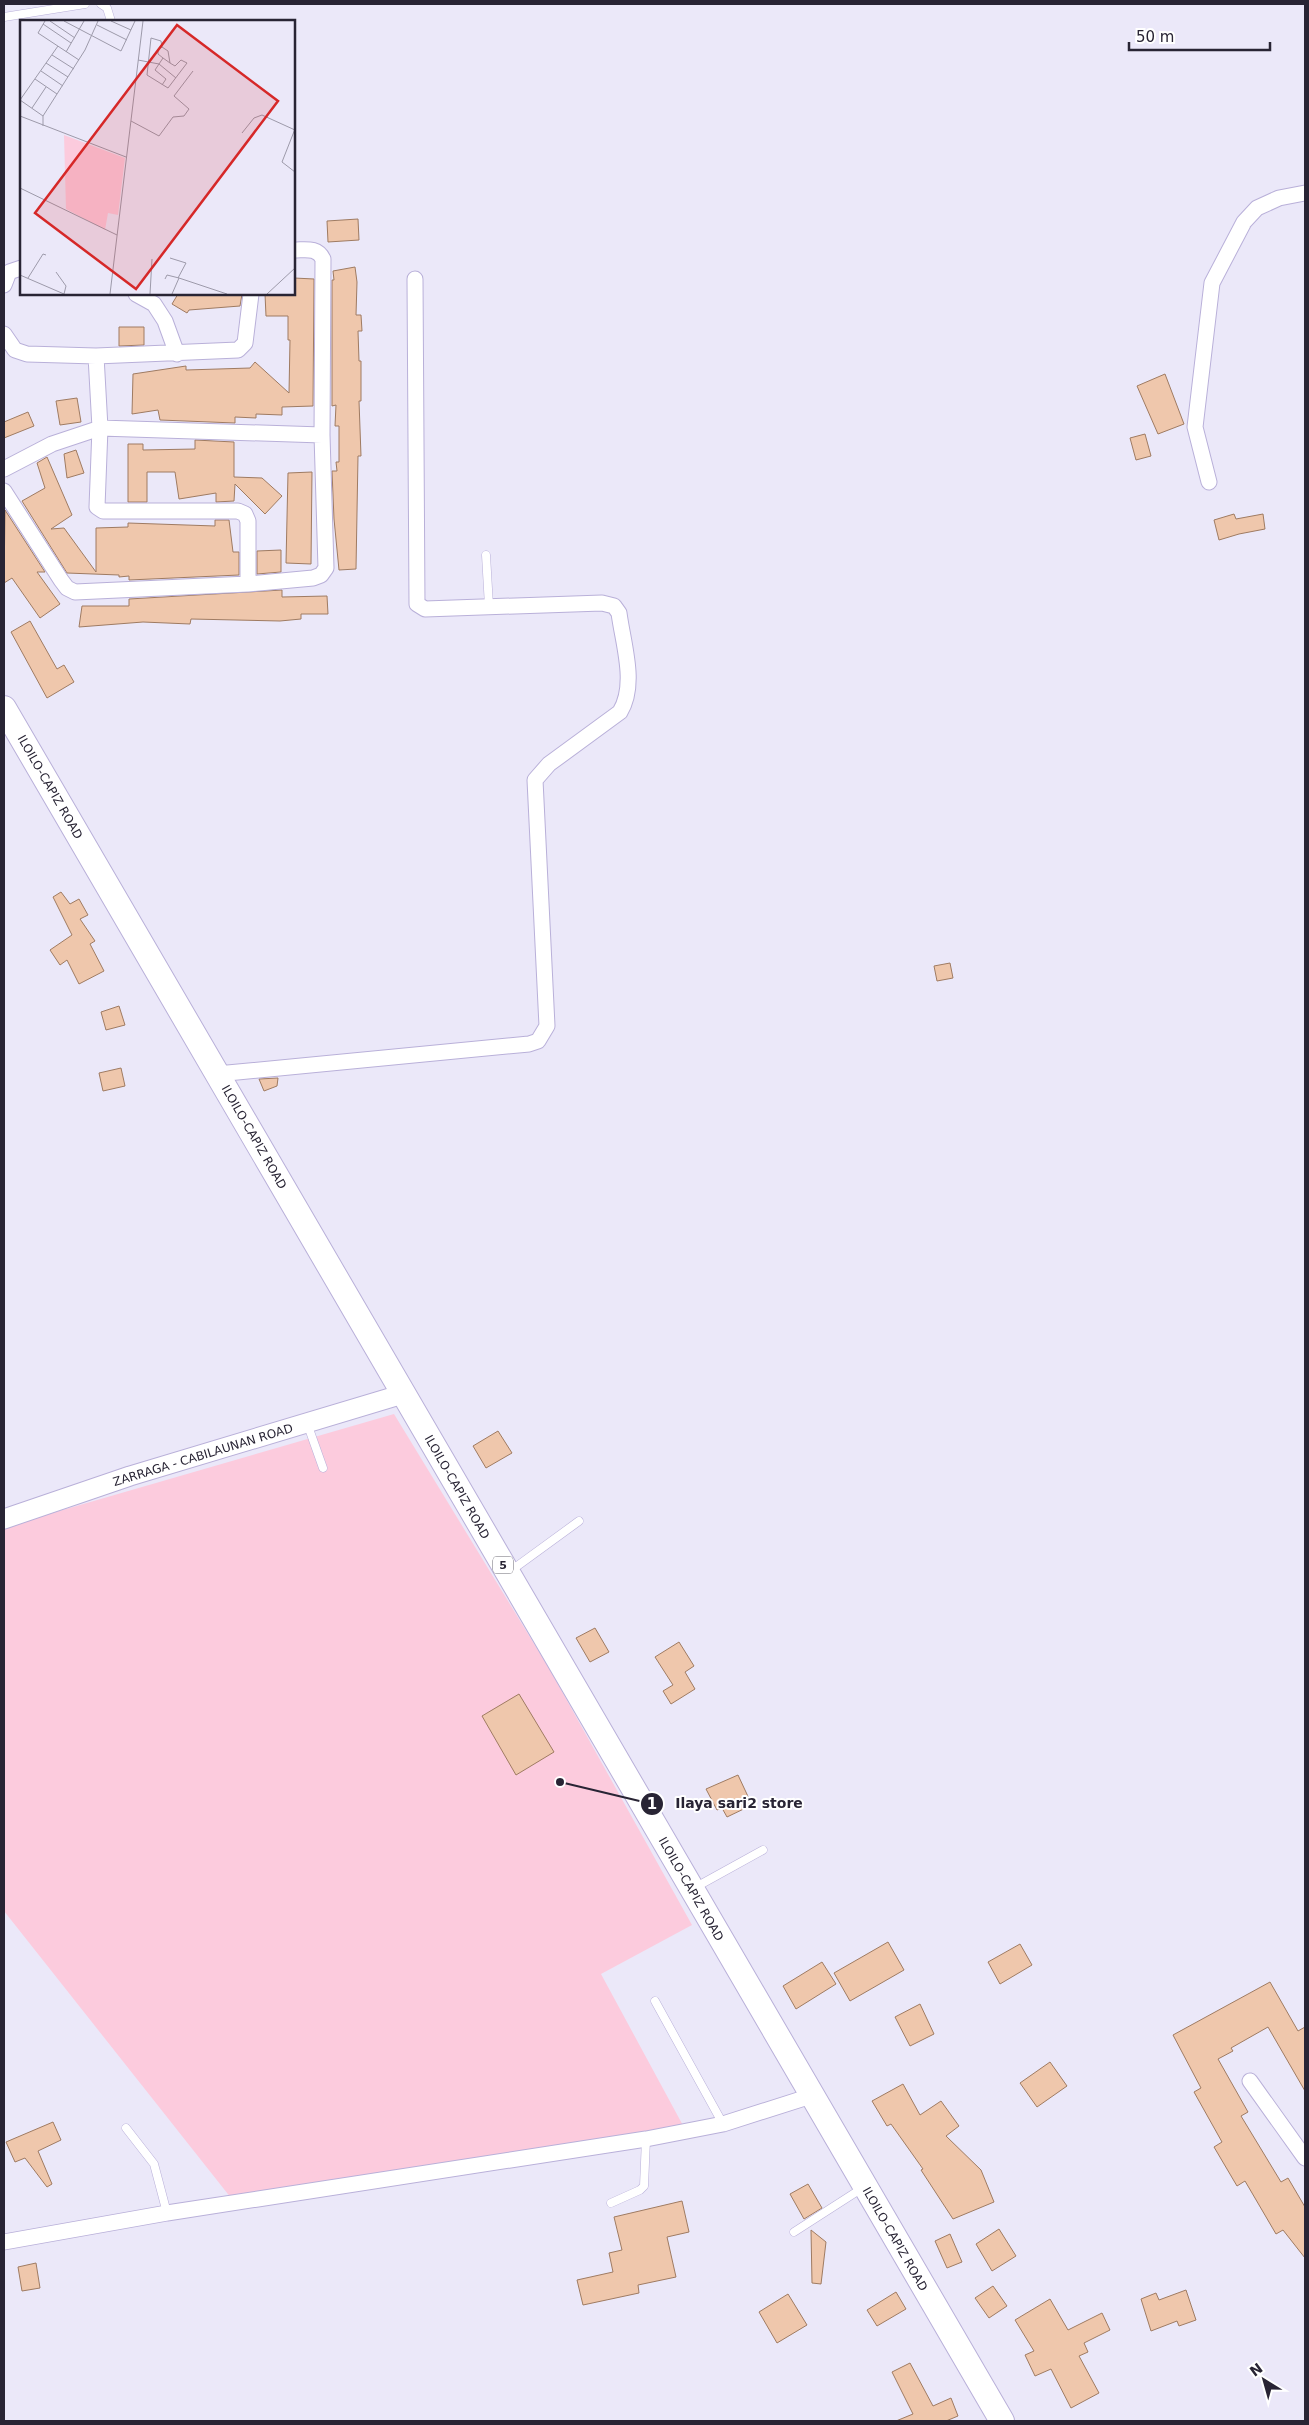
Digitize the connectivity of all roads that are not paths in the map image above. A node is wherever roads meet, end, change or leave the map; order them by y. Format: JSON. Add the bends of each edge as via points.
{"nodes":[{"id":1,"x":85,"y":4,"type":"edge"},
{"id":2,"x":101,"y":4,"type":"edge"},
{"id":3,"x":4,"y":17,"type":"edge"},
{"id":4,"x":111,"y":20,"type":"edge"},
{"id":5,"x":1305,"y":193,"type":"edge"},
{"id":6,"x":295,"y":250,"type":"edge"},
{"id":7,"x":415,"y":278,"type":"dead end"},
{"id":8,"x":138,"y":295,"type":"edge"},
{"id":9,"x":251,"y":295,"type":"edge"},
{"id":10,"x":4,"y":334,"type":"edge"},
{"id":11,"x":177,"y":354,"type":"junction"},
{"id":12,"x":96,"y":356,"type":"junction"},
{"id":13,"x":100,"y":428,"type":"junction"},
{"id":14,"x":322,"y":436,"type":"junction"},
{"id":15,"x":4,"y":469,"type":"edge"},
{"id":16,"x":1209,"y":482,"type":"dead end"},
{"id":17,"x":4,"y":491,"type":"edge"},
{"id":18,"x":486,"y":555,"type":"dead end"},
{"id":19,"x":248,"y":584,"type":"junction"},
{"id":20,"x":489,"y":606,"type":"junction"},
{"id":21,"x":4,"y":708,"type":"edge"},
{"id":22,"x":217,"y":1074,"type":"junction"},
{"id":23,"x":403,"y":1394,"type":"junction"},
{"id":24,"x":307,"y":1423,"type":"junction"},
{"id":25,"x":323,"y":1468,"type":"dead end"},
{"id":26,"x":4,"y":1519,"type":"edge"},
{"id":27,"x":579,"y":1520,"type":"dead end"},
{"id":28,"x":508,"y":1573,"type":"junction"},
{"id":29,"x":763,"y":1850,"type":"dead end"},
{"id":30,"x":692,"y":1890,"type":"junction"},
{"id":31,"x":655,"y":2002,"type":"dead end"},
{"id":32,"x":1250,"y":2081,"type":"dead end"},
{"id":33,"x":811,"y":2096,"type":"junction"},
{"id":34,"x":722,"y":2124,"type":"junction"},
{"id":35,"x":126,"y":2128,"type":"dead end"},
{"id":36,"x":646,"y":2139,"type":"junction"},
{"id":37,"x":1305,"y":2158,"type":"edge"},
{"id":38,"x":865,"y":2187,"type":"junction"},
{"id":39,"x":611,"y":2203,"type":"dead end"},
{"id":40,"x":167,"y":2213,"type":"junction"},
{"id":41,"x":794,"y":2232,"type":"dead end"},
{"id":42,"x":4,"y":2242,"type":"edge"},
{"id":43,"x":1002,"y":2421,"type":"edge"}],
"edges":[{"from":1,"to":3,"type":"lane"},
{"from":2,"to":4,"type":"lane","via":[[108,8]]},
{"from":5,"to":16,"type":"street","via":[[1279,198],[1257,208],[1244,222],[1212,283],[1196,428]]},
{"from":6,"to":14,"type":"street","via":[[314,250],[323,260]]},
{"from":7,"to":20,"type":"street","via":[[417,604],[425,609]]},
{"from":8,"to":11,"type":"street","via":[[154,304],[165,321]]},
{"from":9,"to":11,"type":"street","via":[[243,348]]},
{"from":10,"to":12,"type":"street","via":[[15,350],[27,354]]},
{"from":11,"to":12,"type":"street"},
{"from":12,"to":13,"type":"street"},
{"from":13,"to":14,"type":"street"},
{"from":13,"to":15,"type":"street","via":[[52,444]]},
{"from":13,"to":19,"type":"street","via":[[97,507],[103,512],[238,511],[245,514],[248,521]]},
{"from":14,"to":19,"type":"street","via":[[326,568],[313,578]]},
{"from":17,"to":19,"type":"street","via":[[61,580],[75,592]]},
{"from":18,"to":20,"type":"lane"},
{"from":20,"to":22,"type":"street","via":[[602,603],[614,606],[619,613],[629,687],[620,712],[549,764],[535,780],[547,1026],[543,1035],[529,1044]]},
{"from":21,"to":22,"type":"main road","name":"ILOILO-CAPIZ ROAD","number":"5"},
{"from":22,"to":23,"type":"main road","name":"ILOILO-CAPIZ ROAD","number":"5"},
{"from":23,"to":24,"type":"street","name":"ZARRAGA - CABILAUNAN ROAD"},
{"from":23,"to":28,"type":"main road","name":"ILOILO-CAPIZ ROAD","number":"5"},
{"from":24,"to":25,"type":"lane"},
{"from":24,"to":26,"type":"street","name":"ZARRAGA - CABILAUNAN ROAD","via":[[130,1476]]},
{"from":27,"to":28,"type":"lane"},
{"from":28,"to":30,"type":"main road","name":"ILOILO-CAPIZ ROAD","number":"5"},
{"from":29,"to":30,"type":"lane"},
{"from":30,"to":33,"type":"main road","name":"ILOILO-CAPIZ ROAD","number":"5"},
{"from":31,"to":34,"type":"lane"},
{"from":32,"to":37,"type":"street"},
{"from":33,"to":34,"type":"street"},
{"from":33,"to":38,"type":"main road","name":"ILOILO-CAPIZ ROAD","number":"5"},
{"from":34,"to":36,"type":"street"},
{"from":35,"to":40,"type":"lane","via":[[154,2164]]},
{"from":36,"to":39,"type":"lane","via":[[644,2186]]},
{"from":36,"to":40,"type":"street"},
{"from":38,"to":41,"type":"lane"},
{"from":38,"to":43,"type":"main road","name":"ILOILO-CAPIZ ROAD","number":"5"},
{"from":40,"to":42,"type":"street"}]}
